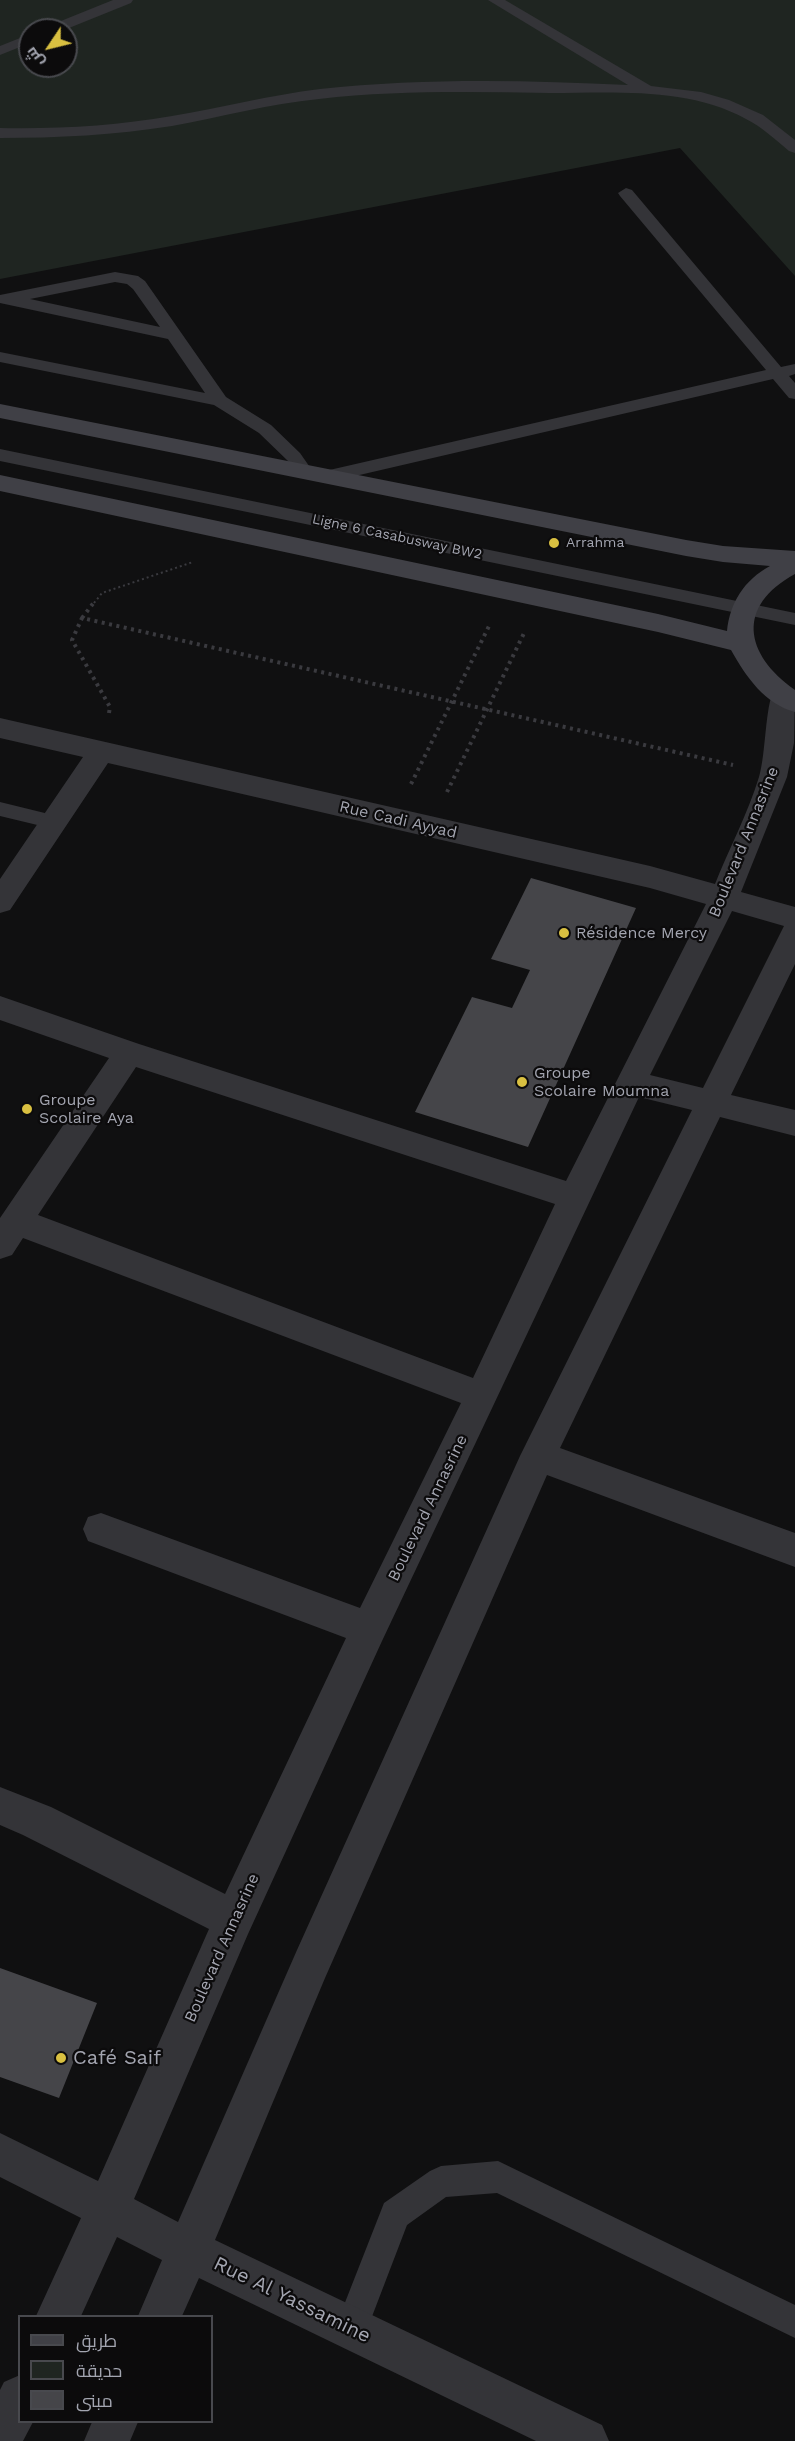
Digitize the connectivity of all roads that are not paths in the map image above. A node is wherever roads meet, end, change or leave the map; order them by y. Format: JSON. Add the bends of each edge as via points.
{"nodes":[{"id":1,"x":126,"y":0,"type":"edge"},
{"id":2,"x":495,"y":0,"type":"edge"},
{"id":3,"x":78,"y":19,"type":"edge"},
{"id":4,"x":18,"y":43,"type":"edge"},
{"id":5,"x":0,"y":51,"type":"edge"},
{"id":6,"x":647,"y":90,"type":"junction"},
{"id":7,"x":0,"y":133,"type":"edge"},
{"id":8,"x":795,"y":148,"type":"edge"},
{"id":9,"x":626,"y":193,"type":"dead end"},
{"id":10,"x":2,"y":299,"type":"edge"},
{"id":11,"x":174,"y":335,"type":"junction"},
{"id":12,"x":0,"y":357,"type":"edge"},
{"id":13,"x":791,"y":370,"type":"edge"},
{"id":14,"x":795,"y":394,"type":"edge"},
{"id":15,"x":220,"y":400,"type":"junction"},
{"id":16,"x":0,"y":411,"type":"edge"},
{"id":17,"x":0,"y":441,"type":"edge"},
{"id":18,"x":0,"y":455,"type":"edge"},
{"id":19,"x":315,"y":475,"type":"junction"},
{"id":20,"x":0,"y":483,"type":"edge"},
{"id":21,"x":795,"y":561,"type":"edge"},
{"id":22,"x":747,"y":602,"type":"junction"},
{"id":23,"x":795,"y":604,"type":"edge"},
{"id":24,"x":795,"y":620,"type":"edge"},
{"id":25,"x":741,"y":644,"type":"junction"},
{"id":26,"x":790,"y":700,"type":"edge"},
{"id":27,"x":0,"y":728,"type":"edge"},
{"id":28,"x":101,"y":752,"type":"junction"},
{"id":29,"x":0,"y":809,"type":"edge"},
{"id":30,"x":54,"y":822,"type":"junction"},
{"id":31,"x":724,"y":898,"type":"junction"},
{"id":32,"x":0,"y":902,"type":"edge"},
{"id":33,"x":795,"y":918,"type":"edge"},
{"id":34,"x":795,"y":933,"type":"edge"},
{"id":35,"x":0,"y":1008,"type":"edge"},
{"id":36,"x":129,"y":1053,"type":"junction"},
{"id":37,"x":631,"y":1083,"type":"junction"},
{"id":38,"x":713,"y":1102,"type":"junction"},
{"id":39,"x":795,"y":1123,"type":"edge"},
{"id":40,"x":576,"y":1197,"type":"junction"},
{"id":41,"x":8,"y":1233,"type":"edge"},
{"id":42,"x":482,"y":1396,"type":"junction"},
{"id":43,"x":538,"y":1456,"type":"junction"},
{"id":44,"x":100,"y":1529,"type":"dead end"},
{"id":45,"x":795,"y":1550,"type":"edge"},
{"id":46,"x":369,"y":1629,"type":"junction"},
{"id":47,"x":0,"y":1806,"type":"edge"},
{"id":48,"x":234,"y":1920,"type":"junction"},
{"id":49,"x":0,"y":2154,"type":"edge"},
{"id":50,"x":108,"y":2208,"type":"junction"},
{"id":51,"x":188,"y":2250,"type":"junction"},
{"id":52,"x":58,"y":2315,"type":"edge"},
{"id":53,"x":160,"y":2315,"type":"edge"},
{"id":54,"x":795,"y":2322,"type":"edge"},
{"id":55,"x":351,"y":2328,"type":"junction"},
{"id":56,"x":18,"y":2402,"type":"edge"},
{"id":57,"x":114,"y":2423,"type":"edge"},
{"id":58,"x":0,"y":2440,"type":"edge"},
{"id":59,"x":107,"y":2441,"type":"edge"},
{"id":60,"x":586,"y":2441,"type":"edge"}],
"edges":[{"from":1,"to":3,"type":"lane"},
{"from":2,"to":6,"type":"lane"},
{"from":4,"to":5,"type":"lane"},
{"from":6,"to":7,"type":"lane","via":[[402,87],[318,94],[113,129]]},
{"from":6,"to":8,"type":"lane","via":[[709,100],[741,110]]},
{"from":9,"to":13,"type":"lane"},
{"from":10,"to":11,"type":"lane"},
{"from":10,"to":11,"type":"lane","via":[[115,277],[132,280]]},
{"from":11,"to":15,"type":"lane"},
{"from":12,"to":15,"type":"lane"},
{"from":13,"to":14,"type":"lane"},
{"from":13,"to":19,"type":"lane"},
{"from":15,"to":19,"type":"lane","via":[[265,429]]},
{"from":16,"to":19,"type":"main road"},
{"from":17,"to":22,"type":"lane","name":"Ligne 6 Casabusway BW2"},
{"from":18,"to":22,"type":"lane","name":"Ligne 6 Casabusway BW2"},
{"from":19,"to":21,"type":"main road","via":[[686,548]]},
{"from":20,"to":25,"type":"main road"},
{"from":21,"to":22,"type":"main road","via":[[764,580]]},
{"from":22,"to":23,"type":"lane","name":"Ligne 6 Casabusway BW2"},
{"from":22,"to":24,"type":"lane","name":"Ligne 6 Casabusway BW2"},
{"from":22,"to":25,"type":"main road","via":[[739,626]]},
{"from":25,"to":26,"type":"main road","via":[[756,672]]},
{"from":26,"to":31,"type":"street","name":"Boulevard Annasrine","via":[[772,777]]},
{"from":27,"to":28,"type":"street","name":"Rue Cadi Ayyad"},
{"from":28,"to":30,"type":"street"},
{"from":28,"to":31,"type":"street","name":"Rue Cadi Ayyad","via":[[650,877]]},
{"from":29,"to":30,"type":"lane"},
{"from":30,"to":32,"type":"street"},
{"from":31,"to":33,"type":"street","name":"Rue Cadi Ayyad"},
{"from":31,"to":37,"type":"street","name":"Boulevard Annasrine"},
{"from":34,"to":38,"type":"street"},
{"from":35,"to":36,"type":"street"},
{"from":36,"to":40,"type":"street"},
{"from":36,"to":41,"type":"street"},
{"from":37,"to":38,"type":"street"},
{"from":37,"to":40,"type":"street","name":"Boulevard Annasrine"},
{"from":38,"to":39,"type":"street"},
{"from":38,"to":43,"type":"street"},
{"from":40,"to":42,"type":"street","name":"Boulevard Annasrine"},
{"from":41,"to":42,"type":"street"},
{"from":42,"to":46,"type":"street","name":"Boulevard Annasrine"},
{"from":43,"to":45,"type":"street"},
{"from":43,"to":51,"type":"street"},
{"from":44,"to":46,"type":"street"},
{"from":46,"to":48,"type":"street","name":"Boulevard Annasrine"},
{"from":47,"to":48,"type":"street"},
{"from":48,"to":50,"type":"street","name":"Boulevard Annasrine"},
{"from":49,"to":50,"type":"street","name":"Rue Al Yassamine"},
{"from":50,"to":51,"type":"street","name":"Rue Al Yassamine"},
{"from":50,"to":52,"type":"street","name":"Boulevard Annasrine"},
{"from":51,"to":53,"type":"street"},
{"from":51,"to":55,"type":"street","name":"Rue Al Yassamine"},
{"from":54,"to":55,"type":"lane","via":[[498,2177],[441,2182],[395,2214]]},
{"from":55,"to":60,"type":"street","name":"Rue Al Yassamine"},
{"from":56,"to":58,"type":"street"},
{"from":57,"to":59,"type":"street"}]}
